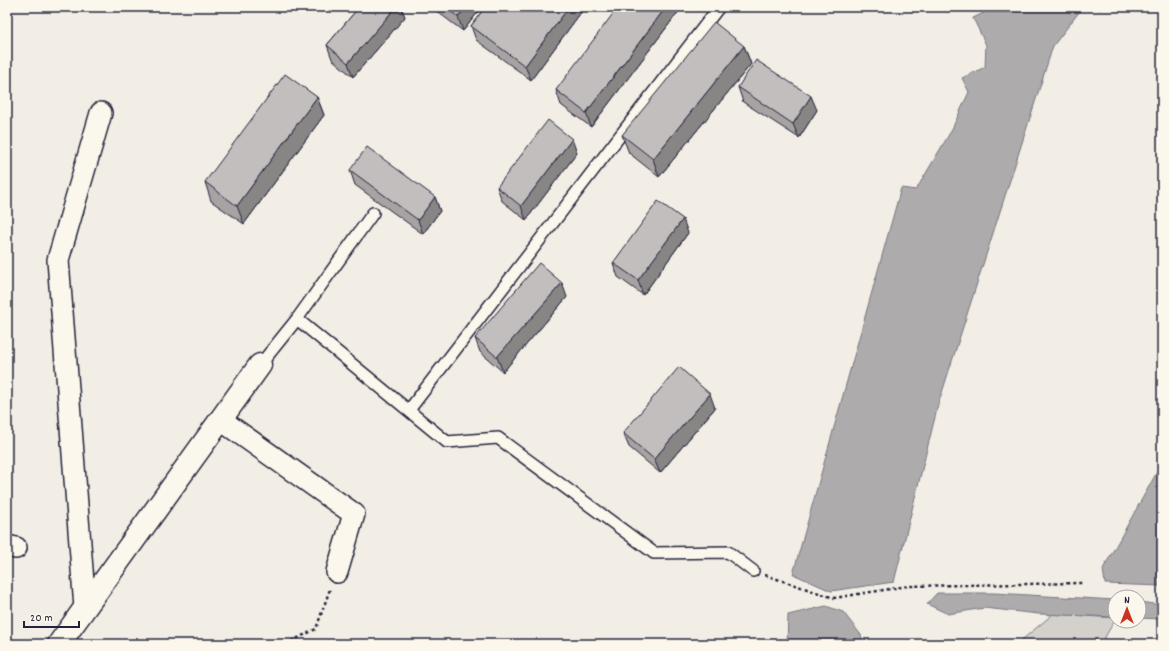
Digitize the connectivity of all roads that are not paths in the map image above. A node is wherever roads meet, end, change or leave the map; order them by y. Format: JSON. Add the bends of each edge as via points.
{"nodes":[{"id":1,"x":719,"y":7,"type":"edge"},
{"id":2,"x":101,"y":113,"type":"dead end"},
{"id":3,"x":373,"y":213,"type":"dead end"},
{"id":4,"x":297,"y":319,"type":"junction"},
{"id":5,"x":260,"y":365,"type":"joint"},
{"id":6,"x":409,"y":410,"type":"junction"},
{"id":7,"x":221,"y":420,"type":"junction"},
{"id":8,"x":752,"y":570,"type":"road end"},
{"id":9,"x":337,"y":572,"type":"road end"},
{"id":10,"x":85,"y":608,"type":"junction"},
{"id":11,"x":59,"y":644,"type":"edge"}],
"edges":[{"from":1,"to":6,"type":"lane"},
{"from":2,"to":10,"type":"street","via":[[58,260]]},
{"from":3,"to":4,"type":"lane"},
{"from":4,"to":5,"type":"lane"},
{"from":4,"to":6,"type":"lane"},
{"from":5,"to":7,"type":"street"},
{"from":6,"to":8,"type":"lane","via":[[447,442],[498,438],[654,553],[728,552]]},
{"from":7,"to":9,"type":"street","via":[[354,514]]},
{"from":7,"to":10,"type":"street"},
{"from":10,"to":11,"type":"street"}]}
